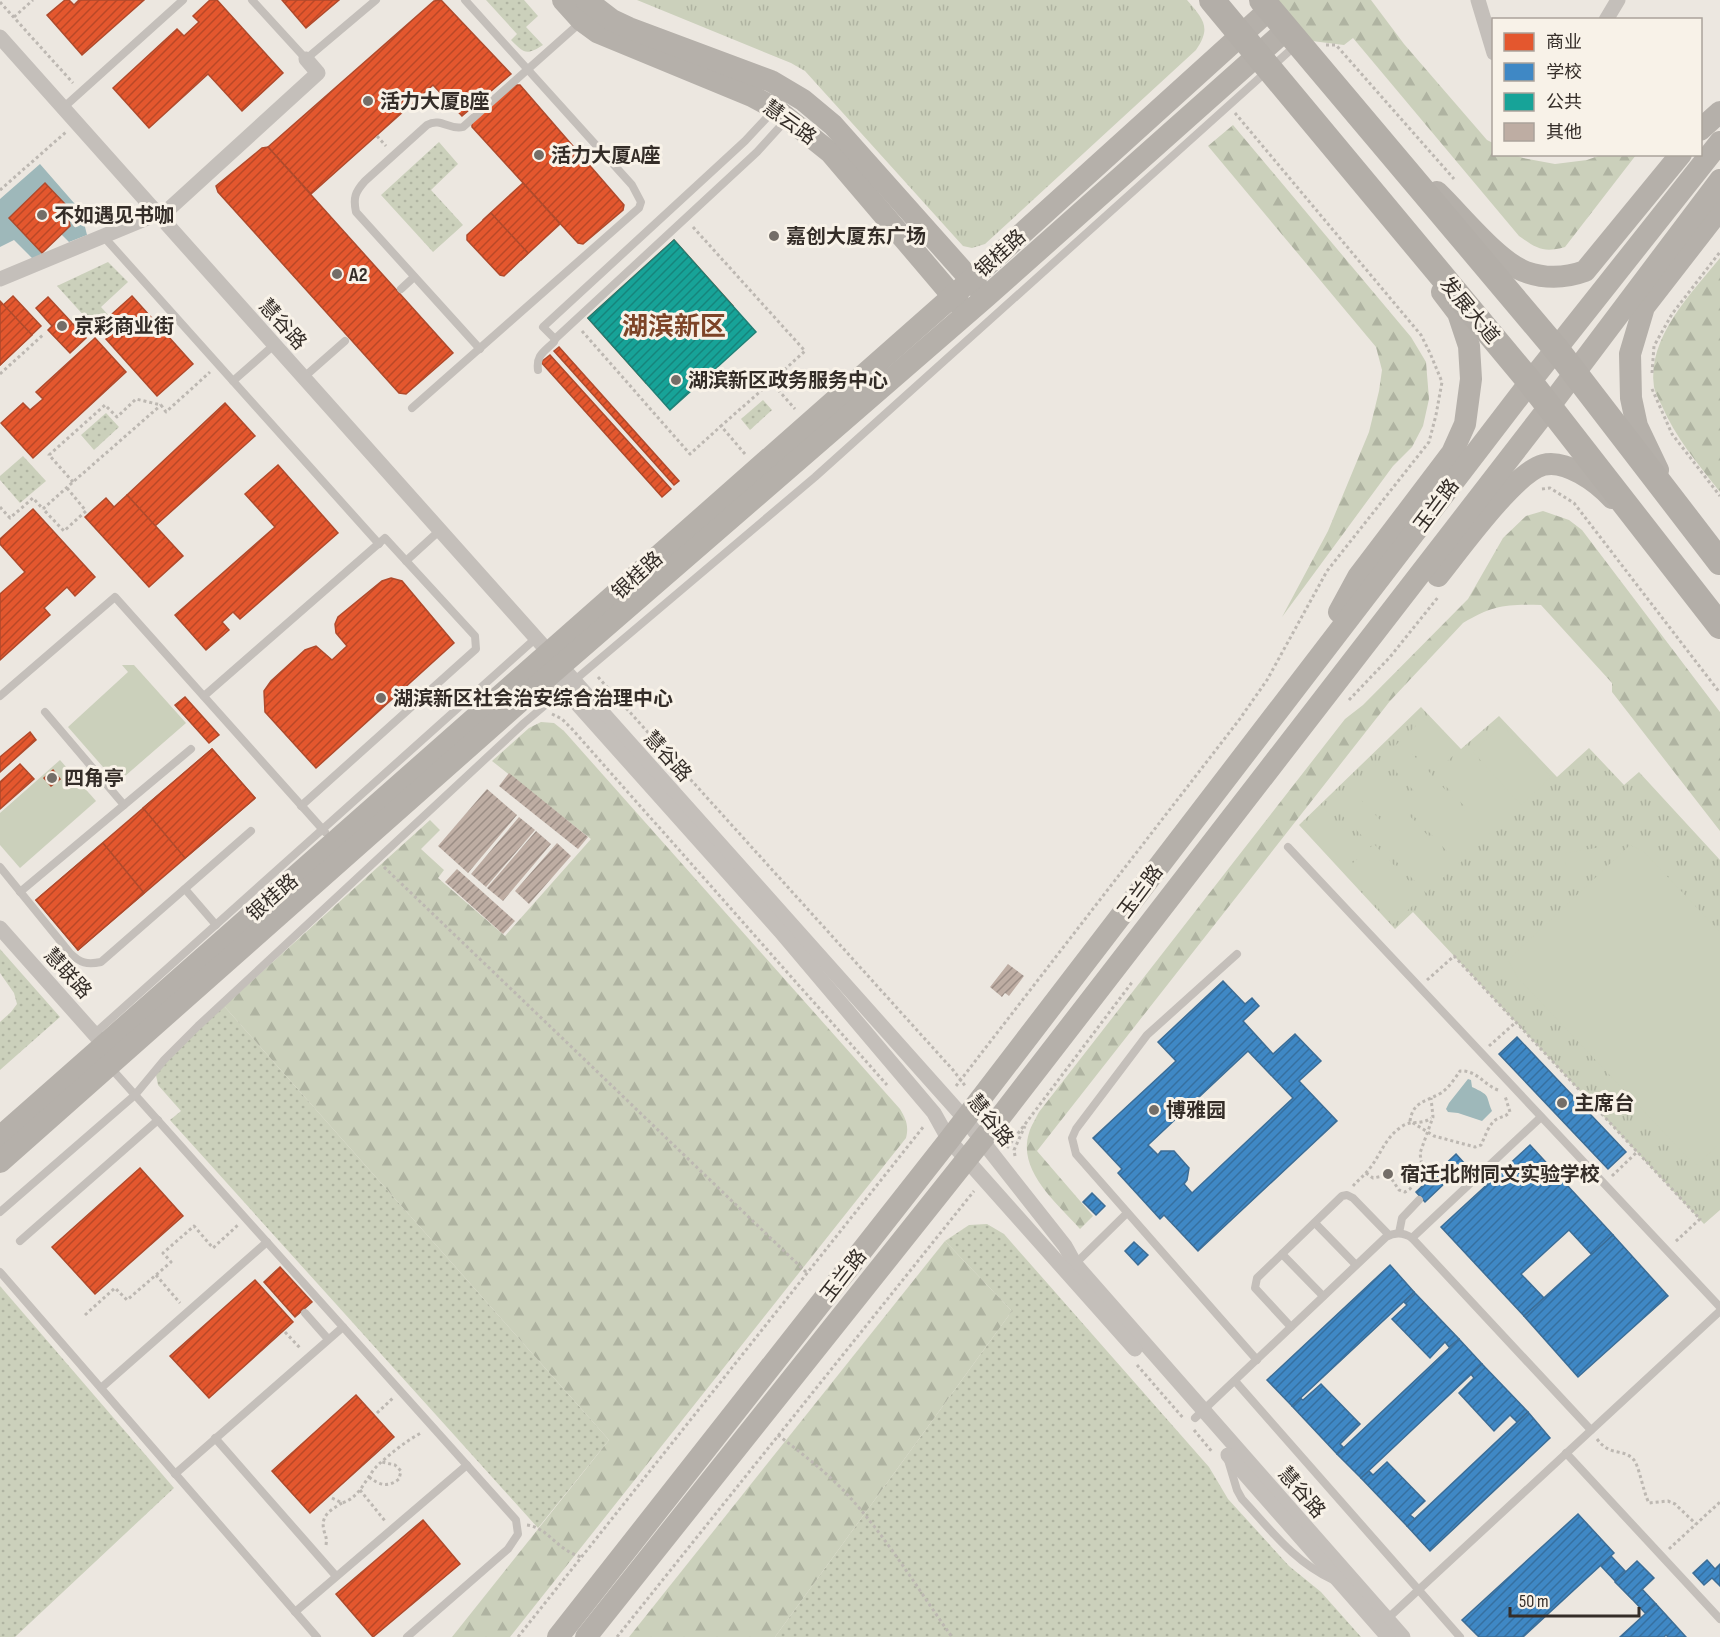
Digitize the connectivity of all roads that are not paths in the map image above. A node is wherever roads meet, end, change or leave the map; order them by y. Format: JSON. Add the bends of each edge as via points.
{"nodes":[{"id":1,"x":183,"y":0,"type":"edge"},
{"id":2,"x":252,"y":0,"type":"edge"},
{"id":3,"x":376,"y":0,"type":"edge"},
{"id":4,"x":465,"y":0,"type":"edge"},
{"id":5,"x":563,"y":0,"type":"edge"},
{"id":6,"x":1212,"y":0,"type":"edge"},
{"id":7,"x":1478,"y":0,"type":"edge"},
{"id":8,"x":1618,"y":0,"type":"edge"},
{"id":9,"x":1266,"y":4,"type":"edge"},
{"id":10,"x":584,"y":10,"type":"edge"},
{"id":11,"x":1607,"y":18,"type":"edge"},
{"id":12,"x":1489,"y":26,"type":"edge"},
{"id":13,"x":1241,"y":34,"type":"junction"},
{"id":14,"x":1293,"y":36,"type":"junction"},
{"id":15,"x":0,"y":37,"type":"edge"},
{"id":16,"x":1492,"y":42,"type":"edge"},
{"id":17,"x":306,"y":59,"type":"junction"},
{"id":18,"x":1264,"y":62,"type":"junction"},
{"id":19,"x":528,"y":70,"type":"junction"},
{"id":20,"x":787,"y":106,"type":"junction"},
{"id":21,"x":63,"y":108,"type":"junction"},
{"id":22,"x":1720,"y":112,"type":"edge"},
{"id":23,"x":1358,"y":114,"type":"junction"},
{"id":24,"x":1702,"y":129,"type":"edge"},
{"id":25,"x":1330,"y":142,"type":"junction"},
{"id":26,"x":1720,"y":142,"type":"edge"},
{"id":27,"x":1679,"y":156,"type":"edge"},
{"id":28,"x":1720,"y":180,"type":"edge"},
{"id":29,"x":1720,"y":209,"type":"edge"},
{"id":30,"x":158,"y":214,"type":"junction"},
{"id":31,"x":104,"y":237,"type":"junction"},
{"id":32,"x":414,"y":277,"type":"junction"},
{"id":33,"x":0,"y":279,"type":"edge"},
{"id":34,"x":970,"y":279,"type":"junction"},
{"id":35,"x":401,"y":289,"type":"dead end"},
{"id":36,"x":952,"y":296,"type":"junction"},
{"id":37,"x":986,"y":297,"type":"junction"},
{"id":38,"x":968,"y":313,"type":"junction"},
{"id":39,"x":555,"y":339,"type":"junction"},
{"id":40,"x":345,"y":341,"type":"dead end"},
{"id":41,"x":274,"y":345,"type":"junction"},
{"id":42,"x":480,"y":349,"type":"junction"},
{"id":43,"x":1557,"y":350,"type":"junction"},
{"id":44,"x":538,"y":370,"type":"dead end"},
{"id":45,"x":1574,"y":373,"type":"junction"},
{"id":46,"x":303,"y":378,"type":"junction"},
{"id":47,"x":233,"y":381,"type":"junction"},
{"id":48,"x":1530,"y":382,"type":"junction"},
{"id":49,"x":1549,"y":407,"type":"junction"},
{"id":50,"x":412,"y":408,"type":"dead end"},
{"id":51,"x":1695,"y":529,"type":"junction"},
{"id":52,"x":439,"y":531,"type":"junction"},
{"id":53,"x":379,"y":544,"type":"junction"},
{"id":54,"x":1659,"y":548,"type":"junction"},
{"id":55,"x":406,"y":561,"type":"junction"},
{"id":56,"x":1720,"y":562,"type":"edge"},
{"id":57,"x":1720,"y":626,"type":"edge"},
{"id":58,"x":553,"y":666,"type":"junction"},
{"id":59,"x":1305,"y":676,"type":"junction"},
{"id":60,"x":0,"y":696,"type":"edge"},
{"id":61,"x":204,"y":696,"type":"junction"},
{"id":62,"x":1338,"y":697,"type":"junction"},
{"id":63,"x":45,"y":712,"type":"dead end"},
{"id":64,"x":191,"y":749,"type":"dead end"},
{"id":65,"x":124,"y":805,"type":"junction"},
{"id":66,"x":301,"y":806,"type":"junction"},
{"id":67,"x":251,"y":831,"type":"dead end"},
{"id":68,"x":328,"y":836,"type":"junction"},
{"id":69,"x":1288,"y":847,"type":"dead end"},
{"id":70,"x":0,"y":867,"type":"edge"},
{"id":71,"x":185,"y":889,"type":"junction"},
{"id":72,"x":20,"y":892,"type":"junction"},
{"id":73,"x":216,"y":924,"type":"junction"},
{"id":74,"x":0,"y":928,"type":"edge"},
{"id":75,"x":1237,"y":954,"type":"dead end"},
{"id":76,"x":102,"y":1048,"type":"junction"},
{"id":77,"x":135,"y":1095,"type":"junction"},
{"id":78,"x":971,"y":1111,"type":"junction"},
{"id":79,"x":1541,"y":1117,"type":"junction"},
{"id":80,"x":158,"y":1120,"type":"junction"},
{"id":81,"x":989,"y":1132,"type":"junction"},
{"id":82,"x":0,"y":1137,"type":"edge"},
{"id":83,"x":949,"y":1140,"type":"junction"},
{"id":84,"x":966,"y":1160,"type":"junction"},
{"id":85,"x":0,"y":1162,"type":"edge"},
{"id":86,"x":1419,"y":1200,"type":"dead end"},
{"id":87,"x":0,"y":1212,"type":"edge"},
{"id":88,"x":1127,"y":1213,"type":"junction"},
{"id":89,"x":1315,"y":1222,"type":"junction"},
{"id":90,"x":1398,"y":1233,"type":"junction"},
{"id":91,"x":1389,"y":1235,"type":"junction"},
{"id":92,"x":1412,"y":1238,"type":"junction"},
{"id":93,"x":20,"y":1241,"type":"dead end"},
{"id":94,"x":267,"y":1242,"type":"junction"},
{"id":95,"x":1282,"y":1254,"type":"junction"},
{"id":96,"x":1075,"y":1264,"type":"junction"},
{"id":97,"x":1356,"y":1265,"type":"junction"},
{"id":98,"x":0,"y":1272,"type":"edge"},
{"id":99,"x":1323,"y":1296,"type":"junction"},
{"id":100,"x":1720,"y":1309,"type":"edge"},
{"id":101,"x":305,"y":1313,"type":"dead end"},
{"id":102,"x":343,"y":1327,"type":"junction"},
{"id":103,"x":1292,"y":1327,"type":"junction"},
{"id":104,"x":328,"y":1339,"type":"junction"},
{"id":105,"x":1257,"y":1360,"type":"junction"},
{"id":106,"x":1235,"y":1381,"type":"junction"},
{"id":107,"x":101,"y":1388,"type":"junction"},
{"id":108,"x":1199,"y":1414,"type":"junction"},
{"id":109,"x":1591,"y":1430,"type":"junction"},
{"id":110,"x":215,"y":1438,"type":"junction"},
{"id":111,"x":1566,"y":1454,"type":"junction"},
{"id":112,"x":467,"y":1465,"type":"junction"},
{"id":113,"x":175,"y":1474,"type":"junction"},
{"id":114,"x":336,"y":1576,"type":"junction"},
{"id":115,"x":1419,"y":1589,"type":"junction"},
{"id":116,"x":295,"y":1612,"type":"junction"},
{"id":117,"x":1720,"y":1619,"type":"edge"},
{"id":118,"x":1384,"y":1628,"type":"edge"},
{"id":119,"x":317,"y":1637,"type":"edge"},
{"id":120,"x":407,"y":1637,"type":"edge"},
{"id":121,"x":558,"y":1637,"type":"edge"},
{"id":122,"x":586,"y":1637,"type":"edge"},
{"id":123,"x":1403,"y":1637,"type":"edge"},
{"id":124,"x":1460,"y":1637,"type":"edge"}],
"edges":[{"from":1,"to":21,"type":"lane"},
{"from":2,"to":17,"type":"lane"},
{"from":3,"to":17,"type":"lane"},
{"from":4,"to":19,"type":"lane"},
{"from":5,"to":10,"type":"street","name":"慧云路"},
{"from":6,"to":13,"type":"main road","name":"发展大道"},
{"from":7,"to":12,"type":"street"},
{"from":8,"to":11,"type":"street"},
{"from":9,"to":13,"type":"street","name":"银桂路"},
{"from":9,"to":14,"type":"main road","name":"发展大道"},
{"from":10,"to":19,"type":"lane"},
{"from":10,"to":20,"type":"street","name":"慧云路","via":[[597,32],[618,42]]},
{"from":12,"to":16,"type":"street"},
{"from":13,"to":18,"type":"main road","name":"发展大道"},
{"from":13,"to":34,"type":"street","name":"银桂路"},
{"from":14,"to":18,"type":"street","name":"银桂路"},
{"from":14,"to":23,"type":"main road","name":"发展大道"},
{"from":15,"to":21,"type":"street","name":"慧谷路"},
{"from":17,"to":30,"type":"street","via":[[318,73],[169,209]]},
{"from":18,"to":25,"type":"main road","name":"发展大道"},
{"from":18,"to":37,"type":"street","name":"银桂路"},
{"from":18,"to":58,"type":"lane","via":[[1229,106],[815,477],[590,668]]},
{"from":19,"to":32,"type":"lane","via":[[463,128],[437,122],[427,124],[357,190],[353,200],[356,212]]},
{"from":19,"to":42,"type":"lane","via":[[632,185],[641,202],[639,208]]},
{"from":20,"to":34,"type":"street","name":"慧云路","via":[[833,125]]},
{"from":20,"to":36,"type":"street","name":"慧云路"},
{"from":20,"to":39,"type":"lane","via":[[757,152]]},
{"from":20,"to":39,"type":"lane","via":[[543,327]]},
{"from":21,"to":30,"type":"street","name":"慧谷路"},
{"from":22,"to":24,"type":"street"},
{"from":23,"to":27,"type":"street","via":[[1502,256],[1525,272],[1552,278],[1585,271]]},
{"from":23,"to":43,"type":"main road","name":"发展大道"},
{"from":25,"to":48,"type":"main road","name":"发展大道"},
{"from":25,"to":59,"type":"street","via":[[1458,314],[1469,346],[1471,379],[1465,424],[1452,453],[1358,577]]},
{"from":26,"to":43,"type":"street","name":"玉兰路"},
{"from":28,"to":45,"type":"street","name":"玉兰路"},
{"from":29,"to":51,"type":"street","via":[[1644,307],[1630,354],[1631,398],[1637,426],[1652,460]]},
{"from":30,"to":31,"type":"street"},
{"from":30,"to":41,"type":"street","name":"慧谷路"},
{"from":31,"to":33,"type":"street"},
{"from":31,"to":47,"type":"lane"},
{"from":32,"to":35,"type":"lane"},
{"from":32,"to":42,"type":"lane"},
{"from":34,"to":36,"type":"street","name":"银桂路"},
{"from":34,"to":37,"type":"street","name":"慧云路"},
{"from":36,"to":38,"type":"street","name":"慧云路"},
{"from":36,"to":58,"type":"street","name":"银桂路","via":[[758,469]]},
{"from":37,"to":38,"type":"street","name":"银桂路"},
{"from":38,"to":58,"type":"street","name":"银桂路"},
{"from":39,"to":44,"type":"lane","via":[[539,357]]},
{"from":40,"to":46,"type":"lane"},
{"from":41,"to":46,"type":"street","name":"慧谷路"},
{"from":41,"to":47,"type":"lane"},
{"from":42,"to":50,"type":"lane"},
{"from":43,"to":45,"type":"main road","name":"发展大道"},
{"from":43,"to":48,"type":"street","name":"玉兰路"},
{"from":45,"to":49,"type":"street","name":"玉兰路"},
{"from":45,"to":51,"type":"main road","name":"发展大道"},
{"from":46,"to":52,"type":"street","name":"慧谷路"},
{"from":47,"to":53,"type":"lane"},
{"from":48,"to":49,"type":"main road","name":"发展大道"},
{"from":48,"to":59,"type":"street","name":"玉兰路"},
{"from":49,"to":54,"type":"main road","name":"发展大道"},
{"from":49,"to":62,"type":"street","name":"玉兰路"},
{"from":51,"to":56,"type":"main road","name":"发展大道"},
{"from":52,"to":55,"type":"lane"},
{"from":52,"to":58,"type":"street","name":"慧谷路"},
{"from":53,"to":55,"type":"lane","via":[[385,538]]},
{"from":53,"to":61,"type":"lane"},
{"from":54,"to":57,"type":"main road","name":"发展大道"},
{"from":54,"to":62,"type":"street","via":[[1601,486],[1579,472],[1544,464],[1510,488]]},
{"from":55,"to":66,"type":"lane","via":[[475,636],[476,649]]},
{"from":58,"to":68,"type":"street","name":"银桂路"},
{"from":58,"to":76,"type":"street","name":"银桂路"},
{"from":58,"to":77,"type":"lane","via":[[524,723],[198,1026]]},
{"from":58,"to":78,"type":"street","name":"慧谷路","via":[[946,1098]]},
{"from":58,"to":83,"type":"street","name":"慧谷路","via":[[934,1113]]},
{"from":59,"to":78,"type":"street","name":"玉兰路"},
{"from":60,"to":61,"type":"lane","via":[[115,597]]},
{"from":61,"to":66,"type":"lane"},
{"from":62,"to":81,"type":"street","name":"玉兰路"},
{"from":63,"to":65,"type":"lane"},
{"from":64,"to":65,"type":"lane"},
{"from":65,"to":72,"type":"lane"},
{"from":66,"to":68,"type":"lane"},
{"from":67,"to":71,"type":"lane"},
{"from":68,"to":73,"type":"lane"},
{"from":68,"to":76,"type":"street","name":"银桂路"},
{"from":69,"to":79,"type":"lane"},
{"from":70,"to":72,"type":"lane"},
{"from":71,"to":72,"type":"lane","via":[[101,962],[90,964],[79,962],[70,953]]},
{"from":71,"to":73,"type":"lane"},
{"from":73,"to":76,"type":"lane"},
{"from":74,"to":76,"type":"street","name":"慧联路"},
{"from":75,"to":88,"type":"lane","via":[[1147,1035],[1071,1138],[1076,1154]]},
{"from":76,"to":77,"type":"lane"},
{"from":76,"to":82,"type":"street","name":"银桂路"},
{"from":76,"to":85,"type":"street","name":"银桂路"},
{"from":77,"to":80,"type":"lane"},
{"from":77,"to":87,"type":"lane"},
{"from":78,"to":81,"type":"street","name":"慧谷路"},
{"from":78,"to":83,"type":"street","name":"玉兰路"},
{"from":79,"to":92,"type":"lane"},
{"from":79,"to":100,"type":"lane"},
{"from":80,"to":93,"type":"lane"},
{"from":80,"to":94,"type":"lane"},
{"from":81,"to":84,"type":"street","name":"玉兰路"},
{"from":81,"to":96,"type":"street","name":"慧谷路","via":[[998,1162]]},
{"from":83,"to":84,"type":"street","name":"慧谷路"},
{"from":83,"to":121,"type":"street","name":"玉兰路"},
{"from":84,"to":108,"type":"street","name":"慧谷路"},
{"from":84,"to":122,"type":"street","name":"玉兰路"},
{"from":86,"to":90,"type":"lane","via":[[1402,1218]]},
{"from":88,"to":96,"type":"lane"},
{"from":88,"to":105,"type":"lane"},
{"from":89,"to":91,"type":"lane","via":[[1347,1195]]},
{"from":89,"to":95,"type":"lane"},
{"from":89,"to":97,"type":"lane"},
{"from":90,"to":91,"type":"lane"},
{"from":90,"to":92,"type":"lane"},
{"from":91,"to":97,"type":"lane"},
{"from":92,"to":109,"type":"lane"},
{"from":94,"to":102,"type":"lane"},
{"from":94,"to":107,"type":"lane"},
{"from":95,"to":99,"type":"lane"},
{"from":95,"to":103,"type":"lane","via":[[1257,1278],[1255,1288]]},
{"from":96,"to":108,"type":"street","name":"慧谷路"},
{"from":97,"to":99,"type":"lane"},
{"from":98,"to":107,"type":"lane"},
{"from":99,"to":103,"type":"lane"},
{"from":100,"to":109,"type":"lane"},
{"from":101,"to":104,"type":"lane"},
{"from":102,"to":104,"type":"lane"},
{"from":102,"to":112,"type":"lane"},
{"from":103,"to":105,"type":"lane"},
{"from":104,"to":110,"type":"lane"},
{"from":105,"to":106,"type":"lane"},
{"from":106,"to":108,"type":"lane"},
{"from":106,"to":115,"type":"lane"},
{"from":107,"to":113,"type":"lane"},
{"from":108,"to":118,"type":"street","name":"慧谷路"},
{"from":108,"to":118,"type":"street","name":"慧谷路","via":[[1226,1452]]},
{"from":109,"to":111,"type":"lane"},
{"from":110,"to":113,"type":"lane"},
{"from":110,"to":114,"type":"lane"},
{"from":111,"to":115,"type":"lane"},
{"from":111,"to":117,"type":"lane"},
{"from":112,"to":114,"type":"lane"},
{"from":112,"to":120,"type":"lane","via":[[516,1520],[518,1534],[508,1549]]},
{"from":113,"to":116,"type":"lane"},
{"from":114,"to":116,"type":"lane"},
{"from":115,"to":118,"type":"lane"},
{"from":115,"to":124,"type":"lane"},
{"from":116,"to":119,"type":"lane"},
{"from":118,"to":123,"type":"street","name":"慧谷路"}]}
